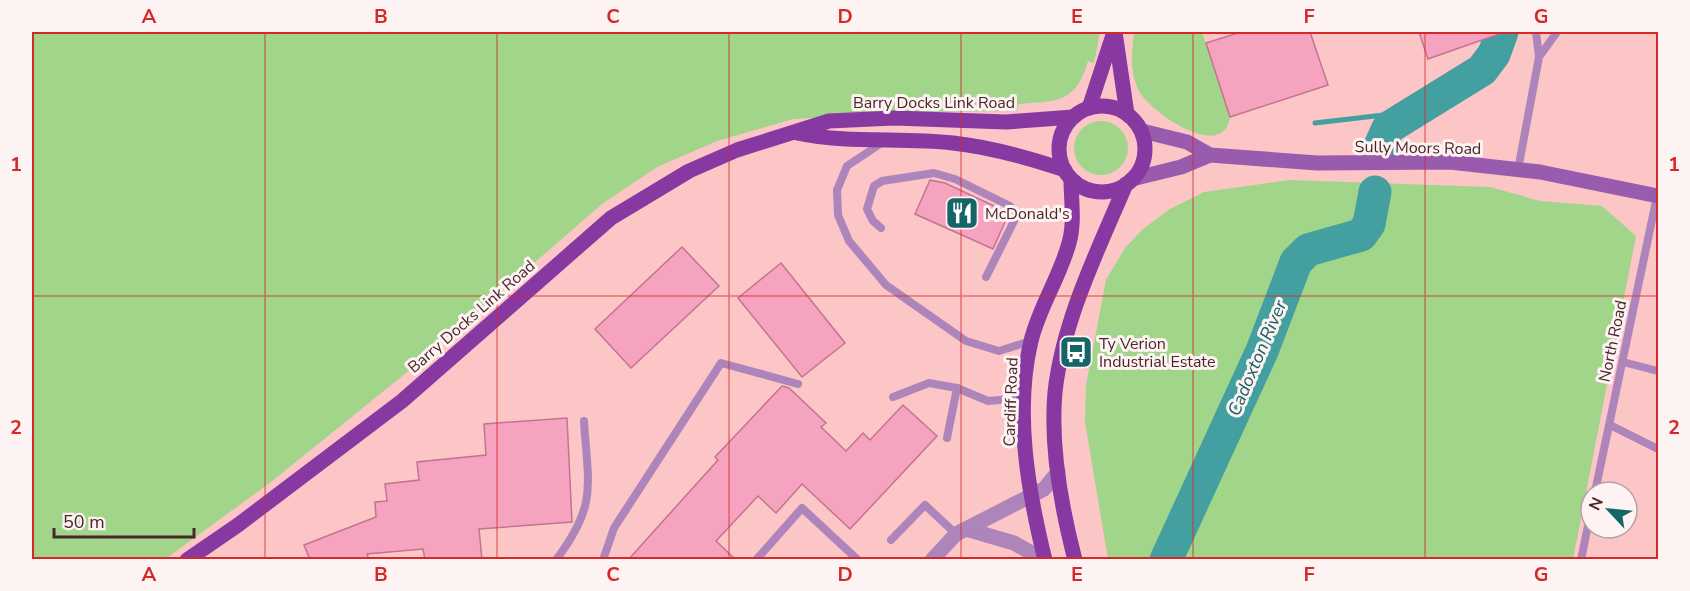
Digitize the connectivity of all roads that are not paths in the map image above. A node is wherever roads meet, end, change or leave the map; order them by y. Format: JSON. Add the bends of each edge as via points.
{"nodes":[{"id":1,"x":1115,"y":32,"type":"edge"},
{"id":2,"x":1536,"y":32,"type":"edge"},
{"id":3,"x":1557,"y":32,"type":"edge"},
{"id":4,"x":1539,"y":57,"type":"junction"},
{"id":5,"x":1089,"y":108,"type":"junction"},
{"id":6,"x":1127,"y":114,"type":"junction"},
{"id":7,"x":1073,"y":117,"type":"junction"},
{"id":8,"x":1142,"y":131,"type":"junction"},
{"id":9,"x":797,"y":133,"type":"junction"},
{"id":10,"x":888,"y":139,"type":"junction"},
{"id":11,"x":1210,"y":155,"type":"junction"},
{"id":12,"x":1518,"y":170,"type":"junction"},
{"id":13,"x":1068,"y":175,"type":"junction"},
{"id":14,"x":1129,"y":182,"type":"junction"},
{"id":15,"x":1658,"y":196,"type":"edge"},
{"id":16,"x":881,"y":228,"type":"dead end"},
{"id":17,"x":986,"y":277,"type":"dead end"},
{"id":18,"x":1031,"y":341,"type":"junction"},
{"id":19,"x":1623,"y":362,"type":"junction"},
{"id":20,"x":1659,"y":371,"type":"edge"},
{"id":21,"x":798,"y":384,"type":"dead end"},
{"id":22,"x":957,"y":388,"type":"junction"},
{"id":23,"x":893,"y":397,"type":"dead end"},
{"id":24,"x":1025,"y":398,"type":"junction"},
{"id":25,"x":584,"y":421,"type":"dead end"},
{"id":26,"x":1610,"y":425,"type":"junction"},
{"id":27,"x":947,"y":438,"type":"dead end"},
{"id":28,"x":1659,"y":449,"type":"edge"},
{"id":29,"x":1058,"y":472,"type":"junction"},
{"id":30,"x":1598,"y":480,"type":"edge"},
{"id":31,"x":1030,"y":497,"type":"junction"},
{"id":32,"x":961,"y":532,"type":"junction"},
{"id":33,"x":891,"y":540,"type":"dead end"},
{"id":34,"x":1585,"y":540,"type":"edge"},
{"id":35,"x":187,"y":560,"type":"edge"},
{"id":36,"x":556,"y":560,"type":"edge"},
{"id":37,"x":603,"y":560,"type":"edge"},
{"id":38,"x":756,"y":560,"type":"edge"},
{"id":39,"x":858,"y":560,"type":"edge"},
{"id":40,"x":932,"y":560,"type":"edge"},
{"id":41,"x":1044,"y":560,"type":"edge"},
{"id":42,"x":1075,"y":560,"type":"edge"},
{"id":43,"x":1581,"y":560,"type":"edge"}],
"edges":[{"from":1,"to":5,"type":"main road"},
{"from":1,"to":6,"type":"main road"},
{"from":2,"to":4,"type":"lane"},
{"from":3,"to":4,"type":"lane"},
{"from":4,"to":12,"type":"lane"},
{"from":5,"to":6,"type":"main road","via":[[1108,106]]},
{"from":5,"to":7,"type":"main road"},
{"from":6,"to":8,"type":"main road"},
{"from":7,"to":9,"type":"main road","name":"Barry Docks Link Road","via":[[1006,122],[852,119]]},
{"from":7,"to":13,"type":"main road","via":[[1061,136],[1059,148]]},
{"from":8,"to":11,"type":"main road","name":"Sully Moors Road","via":[[1187,142]]},
{"from":8,"to":14,"type":"main road","via":[[1144,155]]},
{"from":9,"to":10,"type":"main road","name":"Barry Docks Link Road","via":[[832,140]]},
{"from":9,"to":35,"type":"main road","name":"Barry Docks Link Road","via":[[765,140],[689,171],[611,218],[402,401]]},
{"from":10,"to":13,"type":"main road","name":"Barry Docks Link Road","via":[[1002,152]]},
{"from":10,"to":18,"type":"lane","via":[[847,166],[837,190],[838,215],[849,242],[886,285],[966,341],[999,351]]},
{"from":11,"to":12,"type":"main road","name":"Sully Moors Road","via":[[1317,163],[1450,162]]},
{"from":11,"to":14,"type":"main road","name":"Sully Moors Road"},
{"from":12,"to":15,"type":"main road","name":"Sully Moors Road"},
{"from":13,"to":14,"type":"main road","via":[[1079,185],[1098,191],[1117,189]]},
{"from":13,"to":18,"type":"main road","name":"Cardiff Road","via":[[1072,225],[1069,243]]},
{"from":14,"to":29,"type":"main road","via":[[1088,273],[1064,348],[1055,391]]},
{"from":15,"to":19,"type":"lane","name":"North Road"},
{"from":16,"to":17,"type":"lane","via":[[867,209],[874,186],[882,181],[934,173],[955,179],[1010,206],[1016,217]]},
{"from":18,"to":24,"type":"main road","name":"Cardiff Road"},
{"from":19,"to":20,"type":"lane"},
{"from":19,"to":26,"type":"lane","name":"North Road"},
{"from":21,"to":37,"type":"lane","via":[[721,363],[614,528]]},
{"from":22,"to":23,"type":"lane","via":[[929,383]]},
{"from":22,"to":24,"type":"lane","via":[[988,400]]},
{"from":22,"to":27,"type":"lane"},
{"from":24,"to":31,"type":"main road","name":"Cardiff Road"},
{"from":25,"to":36,"type":"lane","via":[[586,510],[576,533]]},
{"from":26,"to":28,"type":"lane"},
{"from":26,"to":30,"type":"lane","name":"North Road"},
{"from":29,"to":31,"type":"street","via":[[1044,489]]},
{"from":29,"to":42,"type":"main road"},
{"from":31,"to":32,"type":"street"},
{"from":31,"to":41,"type":"main road","name":"Cardiff Road"},
{"from":32,"to":33,"type":"lane","via":[[925,505]]},
{"from":32,"to":40,"type":"street"},
{"from":32,"to":41,"type":"street","via":[[1014,543]]},
{"from":34,"to":43,"type":"lane"},
{"from":38,"to":39,"type":"lane","via":[[802,508]]}]}
